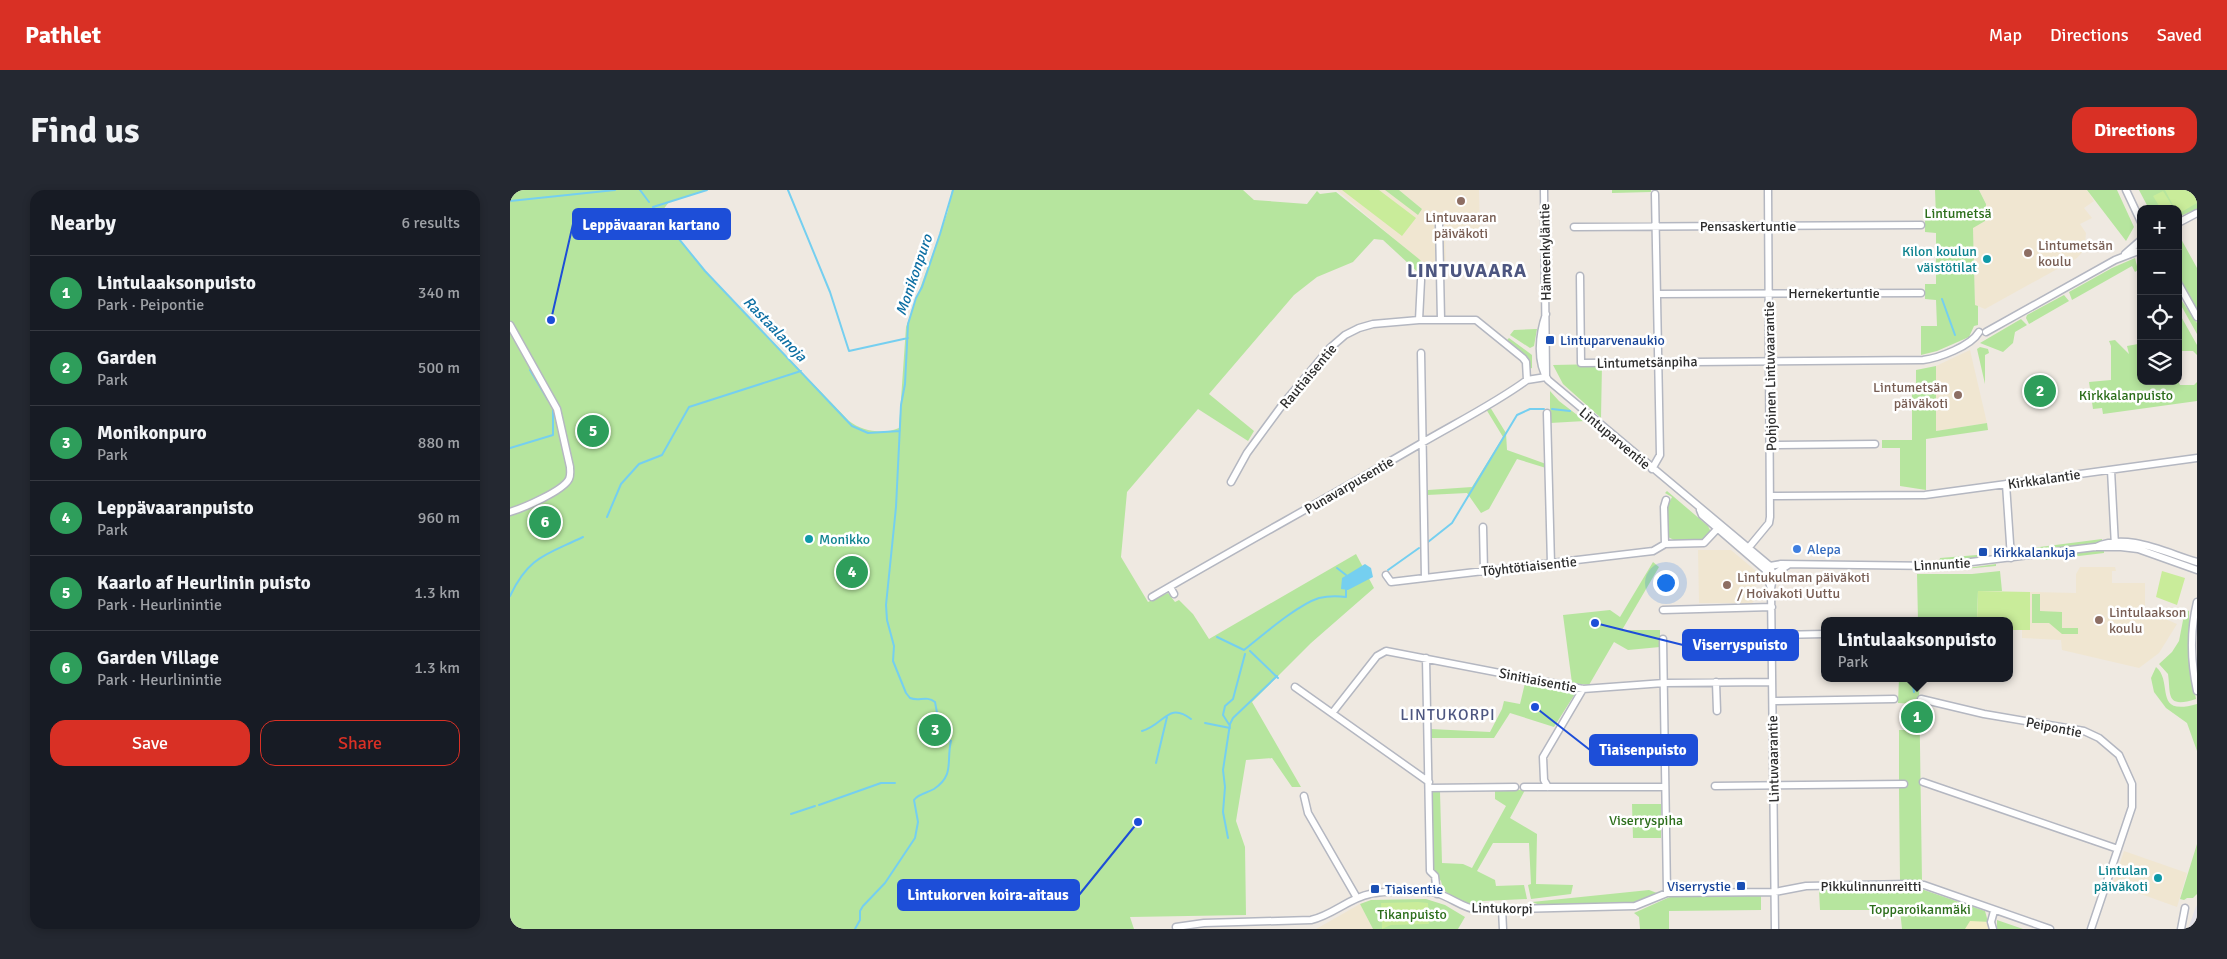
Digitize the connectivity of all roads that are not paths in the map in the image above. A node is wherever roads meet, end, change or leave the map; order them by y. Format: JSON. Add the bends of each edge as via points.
{"nodes":[{"id":1,"x":1544,"y":190,"type":"edge"},
{"id":2,"x":1768,"y":190,"type":"edge"},
{"id":3,"x":2126,"y":190,"type":"edge"},
{"id":4,"x":1655,"y":194,"type":"dead end"},
{"id":5,"x":2137,"y":208,"type":"edge"},
{"id":6,"x":2197,"y":213,"type":"edge"},
{"id":7,"x":2182,"y":222,"type":"edge"},
{"id":8,"x":1439,"y":223,"type":"dead end"},
{"id":9,"x":1921,"y":225,"type":"dead end"},
{"id":10,"x":1768,"y":226,"type":"junction"},
{"id":11,"x":1574,"y":227,"type":"dead end"},
{"id":12,"x":1655,"y":227,"type":"junction"},
{"id":13,"x":2137,"y":244,"type":"edge"},
{"id":14,"x":2137,"y":251,"type":"edge"},
{"id":15,"x":2124,"y":255,"type":"junction"},
{"id":16,"x":1580,"y":276,"type":"dead end"},
{"id":17,"x":1421,"y":280,"type":"dead end"},
{"id":18,"x":2182,"y":290,"type":"edge"},
{"id":19,"x":1921,"y":292,"type":"dead end"},
{"id":20,"x":1657,"y":294,"type":"junction"},
{"id":21,"x":1768,"y":294,"type":"junction"},
{"id":22,"x":2197,"y":318,"type":"edge"},
{"id":23,"x":1419,"y":320,"type":"junction"},
{"id":24,"x":1441,"y":320,"type":"junction"},
{"id":25,"x":510,"y":325,"type":"edge"},
{"id":26,"x":1421,"y":353,"type":"dead end"},
{"id":27,"x":1770,"y":360,"type":"junction"},
{"id":28,"x":1659,"y":361,"type":"junction"},
{"id":29,"x":1546,"y":377,"type":"junction"},
{"id":30,"x":1527,"y":380,"type":"junction"},
{"id":31,"x":1547,"y":413,"type":"dead end"},
{"id":32,"x":1422,"y":442,"type":"junction"},
{"id":33,"x":1875,"y":444,"type":"dead end"},
{"id":34,"x":1770,"y":445,"type":"junction"},
{"id":35,"x":2197,"y":458,"type":"edge"},
{"id":36,"x":1652,"y":469,"type":"junction"},
{"id":37,"x":2110,"y":470,"type":"junction"},
{"id":38,"x":1231,"y":482,"type":"dead end"},
{"id":39,"x":2006,"y":484,"type":"junction"},
{"id":40,"x":1771,"y":496,"type":"junction"},
{"id":41,"x":1666,"y":500,"type":"dead end"},
{"id":42,"x":510,"y":512,"type":"edge"},
{"id":43,"x":1483,"y":527,"type":"dead end"},
{"id":44,"x":1719,"y":527,"type":"junction"},
{"id":45,"x":1665,"y":544,"type":"junction"},
{"id":46,"x":2115,"y":545,"type":"junction"},
{"id":47,"x":1746,"y":550,"type":"junction"},
{"id":48,"x":2011,"y":558,"type":"junction"},
{"id":49,"x":2197,"y":562,"type":"edge"},
{"id":50,"x":1551,"y":564,"type":"junction"},
{"id":51,"x":1788,"y":565,"type":"junction"},
{"id":52,"x":1768,"y":569,"type":"junction"},
{"id":53,"x":2197,"y":570,"type":"edge"},
{"id":54,"x":1484,"y":572,"type":"junction"},
{"id":55,"x":1386,"y":575,"type":"dead end"},
{"id":56,"x":1773,"y":575,"type":"junction"},
{"id":57,"x":1425,"y":578,"type":"junction"},
{"id":58,"x":1170,"y":587,"type":"junction"},
{"id":59,"x":1771,"y":589,"type":"junction"},
{"id":60,"x":1174,"y":594,"type":"dead end"},
{"id":61,"x":1152,"y":597,"type":"dead end"},
{"id":62,"x":2197,"y":602,"type":"edge"},
{"id":63,"x":1772,"y":607,"type":"junction"},
{"id":64,"x":1663,"y":610,"type":"dead end"},
{"id":65,"x":2197,"y":623,"type":"edge"},
{"id":66,"x":2193,"y":633,"type":"junction"},
{"id":67,"x":1821,"y":634,"type":"edge"},
{"id":68,"x":1772,"y":635,"type":"junction"},
{"id":69,"x":1664,"y":638,"type":"dead end"},
{"id":70,"x":1426,"y":658,"type":"junction"},
{"id":71,"x":1716,"y":682,"type":"junction"},
{"id":72,"x":1772,"y":682,"type":"junction"},
{"id":73,"x":1664,"y":683,"type":"junction"},
{"id":74,"x":1295,"y":687,"type":"dead end"},
{"id":75,"x":1583,"y":688,"type":"junction"},
{"id":76,"x":2197,"y":691,"type":"edge"},
{"id":77,"x":1894,"y":699,"type":"dead end"},
{"id":78,"x":1921,"y":699,"type":"dead end"},
{"id":79,"x":1773,"y":701,"type":"junction"},
{"id":80,"x":1717,"y":711,"type":"dead end"},
{"id":81,"x":1333,"y":712,"type":"junction"},
{"id":82,"x":1922,"y":782,"type":"dead end"},
{"id":83,"x":1904,"y":784,"type":"dead end"},
{"id":84,"x":1429,"y":785,"type":"junction"},
{"id":85,"x":1665,"y":786,"type":"junction"},
{"id":86,"x":1715,"y":786,"type":"dead end"},
{"id":87,"x":1774,"y":786,"type":"junction"},
{"id":88,"x":1515,"y":787,"type":"dead end"},
{"id":89,"x":1524,"y":787,"type":"dead end"},
{"id":90,"x":1548,"y":787,"type":"junction"},
{"id":91,"x":1304,"y":796,"type":"dead end"},
{"id":92,"x":2118,"y":849,"type":"junction"},
{"id":93,"x":1775,"y":892,"type":"junction"},
{"id":94,"x":1667,"y":893,"type":"junction"},
{"id":95,"x":1438,"y":894,"type":"junction"},
{"id":96,"x":1357,"y":898,"type":"junction"},
{"id":97,"x":2185,"y":908,"type":"dead end"},
{"id":98,"x":1502,"y":909,"type":"junction"},
{"id":99,"x":1994,"y":911,"type":"junction"},
{"id":100,"x":1256,"y":926,"type":"edge"},
{"id":101,"x":1176,"y":927,"type":"dead end"},
{"id":102,"x":1503,"y":929,"type":"edge"},
{"id":103,"x":1775,"y":929,"type":"edge"},
{"id":104,"x":1993,"y":929,"type":"edge"},
{"id":105,"x":2050,"y":929,"type":"edge"},
{"id":106,"x":2091,"y":929,"type":"edge"},
{"id":107,"x":2180,"y":929,"type":"edge"}],
"edges":[{"from":1,"to":29,"type":"street","name":"Hämeenkyläntie"},
{"from":2,"to":10,"type":"street","name":"Pohjoinen Lintuvaarantie"},
{"from":3,"to":5,"type":"street"},
{"from":4,"to":12,"type":"street"},
{"from":6,"to":7,"type":"street"},
{"from":8,"to":24,"type":"street"},
{"from":9,"to":10,"type":"street","name":"Pensaskertuntie"},
{"from":10,"to":12,"type":"street","name":"Pensaskertuntie"},
{"from":10,"to":21,"type":"street","name":"Pohjoinen Lintuvaarantie"},
{"from":11,"to":12,"type":"street","name":"Pensaskertuntie"},
{"from":12,"to":20,"type":"street"},
{"from":13,"to":15,"type":"street"},
{"from":14,"to":15,"type":"street"},
{"from":15,"to":27,"type":"street","name":"Lintumetsänpiha","via":[[1961,347],[1939,356],[1923,360]]},
{"from":16,"to":28,"type":"street","name":"Lintumetsänpiha","via":[[1581,363]]},
{"from":17,"to":23,"type":"street"},
{"from":18,"to":22,"type":"street"},
{"from":19,"to":21,"type":"street","name":"Hernekertuntie"},
{"from":20,"to":21,"type":"street","name":"Hernekertuntie"},
{"from":20,"to":28,"type":"street"},
{"from":21,"to":27,"type":"street","name":"Pohjoinen Lintuvaarantie"},
{"from":23,"to":24,"type":"street","name":"Rautiaisentie"},
{"from":23,"to":38,"type":"street","name":"Rautiaisentie","via":[[1373,324],[1344,335],[1283,404],[1247,453]]},
{"from":24,"to":30,"type":"street","name":"Rautiaisentie","via":[[1472,319],[1480,322],[1524,358]]},
{"from":25,"to":42,"type":"street","via":[[557,409],[570,475],[566,483],[533,503]]},
{"from":26,"to":32,"type":"street"},
{"from":27,"to":28,"type":"street","name":"Lintumetsänpiha"},
{"from":27,"to":34,"type":"street","name":"Pohjoinen Lintuvaarantie"},
{"from":28,"to":36,"type":"street","via":[[1660,455]]},
{"from":29,"to":30,"type":"street"},
{"from":29,"to":36,"type":"street","name":"Lintuparventie"},
{"from":30,"to":32,"type":"street","name":"Punavarpusentie"},
{"from":31,"to":50,"type":"street"},
{"from":32,"to":57,"type":"street"},
{"from":32,"to":58,"type":"street","name":"Punavarpusentie"},
{"from":33,"to":34,"type":"street"},
{"from":34,"to":40,"type":"street","name":"Pohjoinen Lintuvaarantie"},
{"from":35,"to":37,"type":"street","name":"Kirkkalantie"},
{"from":36,"to":44,"type":"street","name":"Lintuparventie"},
{"from":37,"to":39,"type":"street","name":"Kirkkalantie"},
{"from":37,"to":46,"type":"street"},
{"from":39,"to":40,"type":"street","name":"Kirkkalantie","via":[[1925,495]]},
{"from":39,"to":48,"type":"street"},
{"from":40,"to":47,"type":"street","name":"Pohjoinen Lintuvaarantie","via":[[1769,523]]},
{"from":41,"to":45,"type":"street"},
{"from":43,"to":54,"type":"street"},
{"from":44,"to":45,"type":"street","name":"Töyhtötiaisentie","via":[[1704,543]]},
{"from":44,"to":47,"type":"street","name":"Lintuparventie"},
{"from":45,"to":50,"type":"street","name":"Töyhtötiaisentie","via":[[1653,551]]},
{"from":46,"to":48,"type":"street","name":"Linnuntie"},
{"from":46,"to":49,"type":"street","name":"Linnuntie","via":[[2133,542]]},
{"from":46,"to":53,"type":"street","name":"Linnuntie","via":[[2138,549]]},
{"from":47,"to":52,"type":"street","name":"Lintuparventie"},
{"from":48,"to":51,"type":"street","name":"Linnuntie","via":[[1938,566]]},
{"from":50,"to":54,"type":"street","name":"Töyhtötiaisentie"},
{"from":51,"to":52,"type":"street","name":"Linnuntie"},
{"from":51,"to":56,"type":"street"},
{"from":52,"to":56,"type":"street"},
{"from":52,"to":59,"type":"street","name":"Lintuvaarantie"},
{"from":54,"to":57,"type":"street","name":"Töyhtötiaisentie"},
{"from":55,"to":57,"type":"street","name":"Töyhtötiaisentie","via":[[1392,582]]},
{"from":56,"to":59,"type":"street","name":"Lintuvaarantie"},
{"from":58,"to":60,"type":"street"},
{"from":58,"to":61,"type":"street","name":"Punavarpusentie"},
{"from":59,"to":63,"type":"street","name":"Lintuvaarantie"},
{"from":62,"to":66,"type":"street"},
{"from":63,"to":64,"type":"street"},
{"from":63,"to":68,"type":"street","name":"Lintuvaarantie"},
{"from":65,"to":66,"type":"street"},
{"from":66,"to":76,"type":"street"},
{"from":67,"to":68,"type":"street"},
{"from":68,"to":72,"type":"street","name":"Lintuvaarantie"},
{"from":69,"to":73,"type":"street"},
{"from":70,"to":75,"type":"street","name":"Sinitiaisentie"},
{"from":70,"to":81,"type":"street","name":"Sinitiaisentie","via":[[1386,651],[1377,656]]},
{"from":70,"to":84,"type":"street"},
{"from":71,"to":72,"type":"street","name":"Sinitiaisentie"},
{"from":71,"to":73,"type":"street","name":"Sinitiaisentie"},
{"from":71,"to":80,"type":"street"},
{"from":72,"to":79,"type":"street","name":"Lintuvaarantie"},
{"from":73,"to":75,"type":"street","name":"Sinitiaisentie"},
{"from":73,"to":85,"type":"street"},
{"from":74,"to":81,"type":"street"},
{"from":75,"to":90,"type":"street","via":[[1543,757],[1544,780]]},
{"from":77,"to":79,"type":"street"},
{"from":78,"to":92,"type":"street","name":"Peipontie","via":[[1984,714],[2084,731],[2099,738],[2119,755],[2132,784],[2132,807]]},
{"from":79,"to":87,"type":"street","name":"Lintuvaarantie"},
{"from":81,"to":84,"type":"street"},
{"from":82,"to":92,"type":"street"},
{"from":83,"to":87,"type":"street"},
{"from":84,"to":88,"type":"street"},
{"from":84,"to":95,"type":"street","via":[[1430,871],[1435,876]]},
{"from":85,"to":90,"type":"street"},
{"from":85,"to":94,"type":"street"},
{"from":86,"to":87,"type":"street"},
{"from":87,"to":93,"type":"street","name":"Lintuvaarantie"},
{"from":89,"to":90,"type":"street"},
{"from":91,"to":96,"type":"street","via":[[1308,813]]},
{"from":92,"to":106,"type":"street","name":"Peipontie"},
{"from":93,"to":94,"type":"street","name":"Lintukorpi"},
{"from":93,"to":99,"type":"street","name":"Pikkulinnunreitti","via":[[1806,886],[1909,884],[1924,886]]},
{"from":93,"to":103,"type":"street","name":"Lintuvaarantie"},
{"from":94,"to":98,"type":"street","name":"Lintukorpi","via":[[1635,906]]},
{"from":95,"to":96,"type":"street","name":"Lintukorpi","via":[[1377,893]]},
{"from":95,"to":98,"type":"street","name":"Lintukorpi","via":[[1466,908]]},
{"from":96,"to":100,"type":"street","name":"Lintukorpi","via":[[1318,919]]},
{"from":97,"to":107,"type":"street"},
{"from":98,"to":102,"type":"street"},
{"from":99,"to":104,"type":"street"},
{"from":99,"to":105,"type":"street","name":"Pikkulinnunreitti"},
{"from":100,"to":101,"type":"street","name":"Lintukorpi","via":[[1204,923]]}]}
